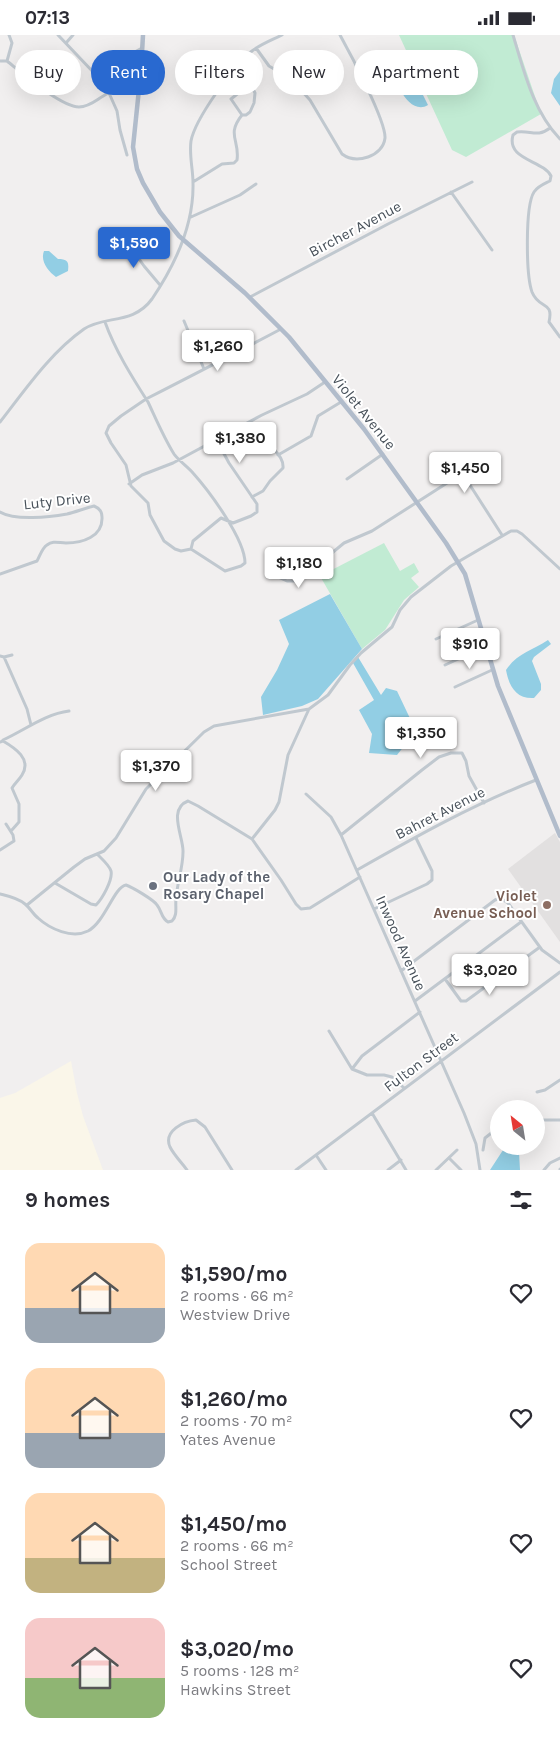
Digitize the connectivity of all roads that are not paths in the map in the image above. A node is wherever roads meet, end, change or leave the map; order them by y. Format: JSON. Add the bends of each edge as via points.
{"nodes":[{"id":1,"x":9,"y":35,"type":"edge"},
{"id":2,"x":58,"y":35,"type":"edge"},
{"id":3,"x":73,"y":35,"type":"edge"},
{"id":4,"x":143,"y":35,"type":"edge"},
{"id":5,"x":282,"y":35,"type":"edge"},
{"id":6,"x":340,"y":35,"type":"edge"},
{"id":7,"x":512,"y":35,"type":"edge"},
{"id":8,"x":66,"y":43,"type":"junction"},
{"id":9,"x":143,"y":48,"type":"joint"},
{"id":10,"x":256,"y":48,"type":"junction"},
{"id":11,"x":139,"y":50,"type":"edge"},
{"id":12,"x":0,"y":61,"type":"edge"},
{"id":13,"x":8,"y":61,"type":"junction"},
{"id":14,"x":91,"y":70,"type":"edge"},
{"id":15,"x":105,"y":95,"type":"edge"},
{"id":16,"x":110,"y":95,"type":"edge"},
{"id":17,"x":138,"y":95,"type":"edge"},
{"id":18,"x":242,"y":115,"type":"junction"},
{"id":19,"x":550,"y":127,"type":"junction"},
{"id":20,"x":560,"y":139,"type":"edge"},
{"id":21,"x":127,"y":155,"type":"dead end"},
{"id":22,"x":193,"y":182,"type":"junction"},
{"id":23,"x":472,"y":182,"type":"dead end"},
{"id":24,"x":256,"y":184,"type":"dead end"},
{"id":25,"x":451,"y":192,"type":"junction"},
{"id":26,"x":190,"y":217,"type":"junction"},
{"id":27,"x":125,"y":239,"type":"dead end"},
{"id":28,"x":183,"y":239,"type":"junction"},
{"id":29,"x":492,"y":250,"type":"dead end"},
{"id":30,"x":160,"y":285,"type":"junction"},
{"id":31,"x":250,"y":297,"type":"junction"},
{"id":32,"x":184,"y":321,"type":"dead end"},
{"id":33,"x":105,"y":322,"type":"junction"},
{"id":34,"x":282,"y":329,"type":"junction"},
{"id":35,"x":560,"y":337,"type":"edge"},
{"id":36,"x":204,"y":369,"type":"junction"},
{"id":37,"x":325,"y":382,"type":"junction"},
{"id":38,"x":146,"y":399,"type":"junction"},
{"id":39,"x":341,"y":402,"type":"junction"},
{"id":40,"x":0,"y":422,"type":"edge"},
{"id":41,"x":216,"y":439,"type":"junction"},
{"id":42,"x":267,"y":440,"type":"dead end"},
{"id":43,"x":383,"y":454,"type":"junction"},
{"id":44,"x":278,"y":455,"type":"junction"},
{"id":45,"x":180,"y":460,"type":"junction"},
{"id":46,"x":347,"y":479,"type":"dead end"},
{"id":47,"x":129,"y":484,"type":"junction"},
{"id":48,"x":252,"y":497,"type":"junction"},
{"id":49,"x":417,"y":502,"type":"junction"},
{"id":50,"x":0,"y":512,"type":"edge"},
{"id":51,"x":228,"y":521,"type":"junction"},
{"id":52,"x":502,"y":535,"type":"junction"},
{"id":53,"x":191,"y":549,"type":"junction"},
{"id":54,"x":283,"y":550,"type":"dead end"},
{"id":55,"x":458,"y":562,"type":"junction"},
{"id":56,"x":560,"y":569,"type":"edge"},
{"id":57,"x":0,"y":574,"type":"edge"},
{"id":58,"x":478,"y":620,"type":"junction"},
{"id":59,"x":436,"y":639,"type":"dead end"},
{"id":60,"x":486,"y":649,"type":"junction"},
{"id":61,"x":12,"y":655,"type":"dead end"},
{"id":62,"x":2,"y":656,"type":"edge"},
{"id":63,"x":445,"y":665,"type":"dead end"},
{"id":64,"x":492,"y":670,"type":"junction"},
{"id":65,"x":455,"y":687,"type":"dead end"},
{"id":66,"x":309,"y":709,"type":"junction"},
{"id":67,"x":69,"y":711,"type":"dead end"},
{"id":68,"x":31,"y":725,"type":"junction"},
{"id":69,"x":1,"y":741,"type":"edge"},
{"id":70,"x":536,"y":780,"type":"junction"},
{"id":71,"x":306,"y":794,"type":"dead end"},
{"id":72,"x":484,"y":803,"type":"junction"},
{"id":73,"x":6,"y":824,"type":"dead end"},
{"id":74,"x":11,"y":831,"type":"junction"},
{"id":75,"x":341,"y":835,"type":"junction"},
{"id":76,"x":560,"y":836,"type":"edge"},
{"id":77,"x":416,"y":838,"type":"junction"},
{"id":78,"x":252,"y":839,"type":"junction"},
{"id":79,"x":0,"y":850,"type":"edge"},
{"id":80,"x":98,"y":855,"type":"junction"},
{"id":81,"x":357,"y":871,"type":"junction"},
{"id":82,"x":360,"y":877,"type":"junction"},
{"id":83,"x":55,"y":883,"type":"junction"},
{"id":84,"x":0,"y":893,"type":"edge"},
{"id":85,"x":27,"y":905,"type":"junction"},
{"id":86,"x":374,"y":909,"type":"junction"},
{"id":87,"x":521,"y":922,"type":"junction"},
{"id":88,"x":540,"y":947,"type":"junction"},
{"id":89,"x":560,"y":963,"type":"edge"},
{"id":90,"x":401,"y":971,"type":"junction"},
{"id":91,"x":560,"y":972,"type":"edge"},
{"id":92,"x":445,"y":979,"type":"junction"},
{"id":93,"x":415,"y":1001,"type":"junction"},
{"id":94,"x":420,"y":1012,"type":"junction"},
{"id":95,"x":329,"y":1031,"type":"dead end"},
{"id":96,"x":441,"y":1061,"type":"junction"},
{"id":97,"x":352,"y":1069,"type":"junction"},
{"id":98,"x":560,"y":1080,"type":"edge"},
{"id":99,"x":404,"y":1088,"type":"junction"},
{"id":100,"x":537,"y":1092,"type":"dead end"},
{"id":101,"x":372,"y":1113,"type":"junction"},
{"id":102,"x":545,"y":1120,"type":"edge"},
{"id":103,"x":560,"y":1120,"type":"edge"},
{"id":104,"x":490,"y":1133,"type":"edge"},
{"id":105,"x":474,"y":1140,"type":"junction"},
{"id":106,"x":484,"y":1141,"type":"junction"},
{"id":107,"x":457,"y":1150,"type":"dead end"},
{"id":108,"x":483,"y":1150,"type":"dead end"},
{"id":109,"x":316,"y":1155,"type":"junction"},
{"id":110,"x":560,"y":1158,"type":"edge"},
{"id":111,"x":449,"y":1159,"type":"junction"},
{"id":112,"x":401,"y":1160,"type":"junction"},
{"id":113,"x":187,"y":1170,"type":"edge"},
{"id":114,"x":232,"y":1170,"type":"edge"},
{"id":115,"x":296,"y":1170,"type":"edge"},
{"id":116,"x":326,"y":1170,"type":"edge"},
{"id":117,"x":388,"y":1170,"type":"edge"},
{"id":118,"x":406,"y":1170,"type":"edge"},
{"id":119,"x":436,"y":1170,"type":"edge"},
{"id":120,"x":461,"y":1170,"type":"edge"},
{"id":121,"x":480,"y":1170,"type":"edge"},
{"id":122,"x":544,"y":1170,"type":"edge"}],
"edges":[{"from":1,"to":13,"type":"street","via":[[12,43]]},
{"from":2,"to":8,"type":"street"},
{"from":3,"to":8,"type":"street"},
{"from":4,"to":9,"type":"main road","name":"Violet Avenue"},
{"from":5,"to":10,"type":"street"},
{"from":6,"to":10,"type":"street","via":[[385,132],[381,149],[360,159],[342,154],[310,100],[291,79],[269,66]]},
{"from":7,"to":19,"type":"street","via":[[537,105]]},
{"from":8,"to":14,"type":"street"},
{"from":9,"to":11,"type":"street"},
{"from":10,"to":22,"type":"street","via":[[240,63],[194,129],[191,145]]},
{"from":12,"to":13,"type":"street"},
{"from":13,"to":15,"type":"street","via":[[70,106],[86,106]]},
{"from":16,"to":21,"type":"street"},
{"from":17,"to":28,"type":"main road","name":"Violet Avenue","via":[[133,147],[138,169],[160,212]]},
{"from":18,"to":18,"type":"street","via":[[231,99],[246,87],[253,89],[255,100],[246,115]]},
{"from":18,"to":22,"type":"street","via":[[235,124],[238,160],[222,164]]},
{"from":19,"to":20,"type":"street"},
{"from":19,"to":35,"type":"street","via":[[540,133],[517,132],[512,143],[517,153],[551,176],[550,181],[537,188],[531,197],[528,263],[533,294],[537,302],[549,308],[550,322]]},
{"from":22,"to":26,"type":"street"},
{"from":23,"to":25,"type":"street","name":"Bircher Avenue"},
{"from":24,"to":26,"type":"street","via":[[240,195]]},
{"from":25,"to":29,"type":"street"},
{"from":25,"to":31,"type":"street","name":"Bircher Avenue"},
{"from":26,"to":28,"type":"street"},
{"from":27,"to":30,"type":"street"},
{"from":28,"to":30,"type":"street"},
{"from":28,"to":31,"type":"main road","name":"Violet Avenue"},
{"from":30,"to":33,"type":"street","via":[[144,307],[130,316]]},
{"from":31,"to":34,"type":"main road","name":"Violet Avenue"},
{"from":32,"to":36,"type":"street"},
{"from":33,"to":38,"type":"street"},
{"from":33,"to":40,"type":"street","via":[[86,328],[63,347]]},
{"from":34,"to":36,"type":"street"},
{"from":34,"to":37,"type":"main road","name":"Violet Avenue"},
{"from":36,"to":38,"type":"street"},
{"from":37,"to":39,"type":"main road","name":"Violet Avenue"},
{"from":37,"to":41,"type":"street"},
{"from":38,"to":45,"type":"street"},
{"from":38,"to":47,"type":"street","via":[[109,426],[106,433],[126,465]]},
{"from":39,"to":43,"type":"main road","name":"Violet Avenue"},
{"from":39,"to":44,"type":"street","via":[[318,416],[311,436]]},
{"from":41,"to":45,"type":"street"},
{"from":41,"to":48,"type":"street"},
{"from":42,"to":44,"type":"street"},
{"from":43,"to":46,"type":"street"},
{"from":43,"to":49,"type":"main road","name":"Violet Avenue"},
{"from":44,"to":48,"type":"street","via":[[284,463],[282,470],[263,491]]},
{"from":45,"to":47,"type":"street","via":[[142,475]]},
{"from":45,"to":51,"type":"street","via":[[195,475]]},
{"from":47,"to":53,"type":"street","via":[[148,503],[150,515],[164,541],[181,551]]},
{"from":48,"to":51,"type":"street","via":[[258,507],[255,515],[233,523]]},
{"from":49,"to":52,"type":"street","via":[[461,476]]},
{"from":49,"to":54,"type":"street","via":[[372,531],[344,543],[322,563],[302,563],[297,580],[287,581],[278,577]]},
{"from":49,"to":55,"type":"main road","name":"Violet Avenue"},
{"from":50,"to":57,"type":"street","name":"Luty Drive","via":[[14,517],[41,517],[67,514],[94,505],[102,515],[94,537],[81,542],[47,544],[37,561]]},
{"from":51,"to":53,"type":"street","via":[[221,518],[193,541]]},
{"from":51,"to":53,"type":"street","via":[[245,558],[244,565],[223,570]]},
{"from":52,"to":55,"type":"street"},
{"from":52,"to":56,"type":"street","via":[[513,531],[521,533]]},
{"from":55,"to":58,"type":"main road","name":"Violet Avenue"},
{"from":55,"to":66,"type":"street","via":[[407,601],[392,627],[361,653],[328,695]]},
{"from":58,"to":59,"type":"street"},
{"from":58,"to":60,"type":"main road","name":"Violet Avenue"},
{"from":60,"to":63,"type":"street"},
{"from":60,"to":64,"type":"main road","name":"Violet Avenue"},
{"from":61,"to":62,"type":"street"},
{"from":62,"to":68,"type":"street","via":[[27,709]]},
{"from":64,"to":65,"type":"street"},
{"from":64,"to":70,"type":"main road","name":"Violet Avenue"},
{"from":66,"to":78,"type":"street","via":[[288,755],[279,802]]},
{"from":66,"to":80,"type":"street","via":[[214,726],[204,732],[146,789],[113,841]]},
{"from":67,"to":68,"type":"street"},
{"from":68,"to":69,"type":"street"},
{"from":69,"to":74,"type":"street","via":[[20,753],[25,767],[12,787],[19,804],[19,822]]},
{"from":70,"to":72,"type":"street","name":"Bahret Avenue"},
{"from":70,"to":76,"type":"main road","name":"Violet Avenue"},
{"from":71,"to":75,"type":"street","name":"Inwood Avenue","via":[[331,817]]},
{"from":72,"to":75,"type":"street","via":[[469,776],[465,757],[462,753],[451,753],[422,769]]},
{"from":72,"to":77,"type":"street","name":"Bahret Avenue"},
{"from":73,"to":74,"type":"street"},
{"from":74,"to":79,"type":"street","via":[[14,842]]},
{"from":75,"to":81,"type":"street","name":"Inwood Avenue"},
{"from":77,"to":81,"type":"street","name":"Bahret Avenue"},
{"from":77,"to":86,"type":"street","via":[[432,871],[432,880]]},
{"from":78,"to":82,"type":"street","via":[[296,904],[303,909],[310,908]]},
{"from":78,"to":85,"type":"street","via":[[194,803],[188,801],[183,804],[178,822],[184,852],[175,917],[170,922],[164,919],[154,901],[126,885],[118,889],[97,924],[81,933],[54,929]]},
{"from":80,"to":83,"type":"street","via":[[83,861]]},
{"from":80,"to":83,"type":"street","via":[[111,874],[96,905]]},
{"from":81,"to":82,"type":"street","name":"Inwood Avenue"},
{"from":82,"to":86,"type":"street","name":"Inwood Avenue"},
{"from":83,"to":85,"type":"street"},
{"from":84,"to":85,"type":"street"},
{"from":86,"to":90,"type":"street","name":"Inwood Avenue"},
{"from":87,"to":88,"type":"street"},
{"from":87,"to":90,"type":"street","via":[[505,900],[498,898]]},
{"from":87,"to":92,"type":"street"},
{"from":88,"to":89,"type":"street"},
{"from":88,"to":92,"type":"street","via":[[466,1001],[461,1001]]},
{"from":90,"to":93,"type":"street","name":"Inwood Avenue"},
{"from":91,"to":96,"type":"street","name":"Fulton Street"},
{"from":92,"to":93,"type":"street"},
{"from":93,"to":94,"type":"street","name":"Inwood Avenue"},
{"from":94,"to":96,"type":"street","name":"Inwood Avenue"},
{"from":94,"to":97,"type":"street","via":[[362,1056]]},
{"from":95,"to":97,"type":"street"},
{"from":96,"to":99,"type":"street","name":"Fulton Street"},
{"from":96,"to":105,"type":"street","name":"Inwood Avenue"},
{"from":97,"to":99,"type":"street","via":[[367,1075],[392,1077]]},
{"from":98,"to":100,"type":"street"},
{"from":99,"to":101,"type":"street","name":"Fulton Street"},
{"from":101,"to":109,"type":"street","name":"Fulton Street"},
{"from":101,"to":112,"type":"street"},
{"from":102,"to":103,"type":"street"},
{"from":104,"to":106,"type":"street"},
{"from":105,"to":106,"type":"street"},
{"from":105,"to":121,"type":"street","name":"Inwood Avenue"},
{"from":106,"to":108,"type":"street"},
{"from":107,"to":111,"type":"street"},
{"from":109,"to":115,"type":"street","name":"Fulton Street"},
{"from":109,"to":116,"type":"street"},
{"from":110,"to":122,"type":"street"},
{"from":111,"to":119,"type":"street"},
{"from":111,"to":120,"type":"street"},
{"from":112,"to":117,"type":"street"},
{"from":112,"to":118,"type":"street"},
{"from":113,"to":114,"type":"street","via":[[169,1144],[173,1131],[190,1120],[200,1121]]}]}
